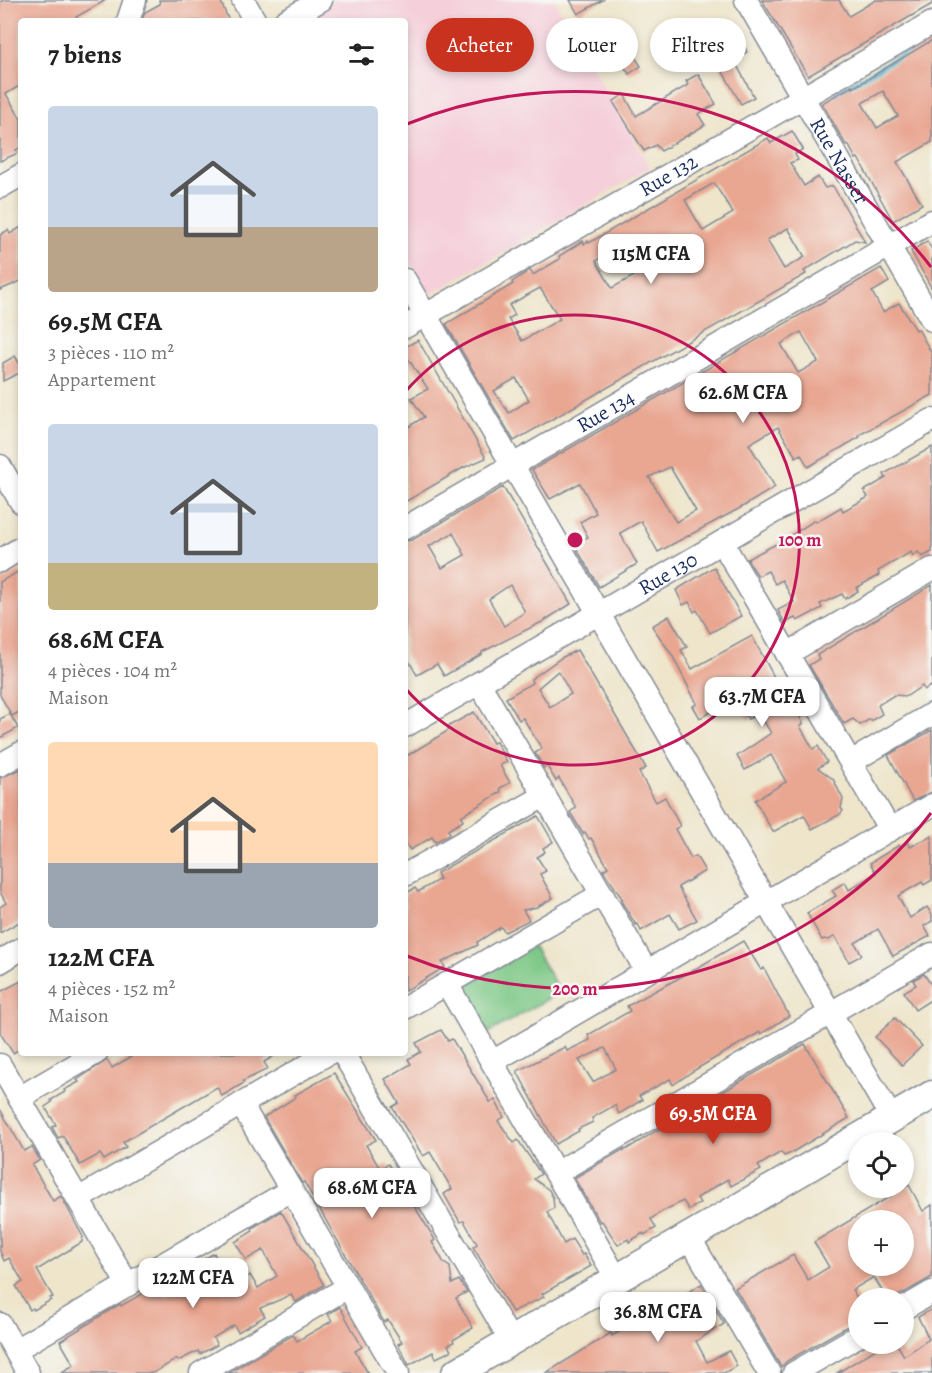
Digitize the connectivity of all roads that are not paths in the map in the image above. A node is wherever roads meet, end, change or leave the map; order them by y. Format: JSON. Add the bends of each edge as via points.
{"nodes":[{"id":1,"x":135,"y":0,"type":"edge"},
{"id":2,"x":243,"y":0,"type":"edge"},
{"id":3,"x":321,"y":0,"type":"edge"},
{"id":4,"x":747,"y":0,"type":"edge"},
{"id":5,"x":129,"y":18,"type":"edge"},
{"id":6,"x":253,"y":18,"type":"edge"},
{"id":7,"x":290,"y":18,"type":"edge"},
{"id":8,"x":932,"y":23,"type":"edge"},
{"id":9,"x":803,"y":98,"type":"junction"},
{"id":10,"x":18,"y":177,"type":"edge"},
{"id":11,"x":0,"y":187,"type":"edge"},
{"id":12,"x":932,"y":220,"type":"edge"},
{"id":13,"x":889,"y":246,"type":"junction"},
{"id":14,"x":408,"y":285,"type":"edge"},
{"id":15,"x":425,"y":315,"type":"junction"},
{"id":16,"x":932,"y":320,"type":"edge"},
{"id":17,"x":408,"y":325,"type":"edge"},
{"id":18,"x":932,"y":420,"type":"edge"},
{"id":19,"x":513,"y":465,"type":"junction"},
{"id":20,"x":0,"y":466,"type":"edge"},
{"id":21,"x":18,"y":497,"type":"edge"},
{"id":22,"x":408,"y":526,"type":"edge"},
{"id":23,"x":722,"y":542,"type":"junction"},
{"id":24,"x":18,"y":550,"type":"edge"},
{"id":25,"x":0,"y":561,"type":"edge"},
{"id":26,"x":932,"y":569,"type":"edge"},
{"id":27,"x":598,"y":613,"type":"junction"},
{"id":28,"x":788,"y":654,"type":"junction"},
{"id":29,"x":479,"y":683,"type":"junction"},
{"id":30,"x":932,"y":714,"type":"edge"},
{"id":31,"x":408,"y":724,"type":"edge"},
{"id":32,"x":18,"y":755,"type":"edge"},
{"id":33,"x":851,"y":762,"type":"junction"},
{"id":34,"x":0,"y":765,"type":"edge"},
{"id":35,"x":544,"y":796,"type":"junction"},
{"id":36,"x":932,"y":805,"type":"edge"},
{"id":37,"x":890,"y":830,"type":"junction"},
{"id":38,"x":408,"y":873,"type":"edge"},
{"id":39,"x":602,"y":894,"type":"junction"},
{"id":40,"x":766,"y":902,"type":"junction"},
{"id":41,"x":18,"y":951,"type":"edge"},
{"id":42,"x":932,"y":954,"type":"edge"},
{"id":43,"x":0,"y":962,"type":"edge"},
{"id":44,"x":647,"y":972,"type":"junction"},
{"id":45,"x":447,"y":984,"type":"junction"},
{"id":46,"x":408,"y":1006,"type":"edge"},
{"id":47,"x":831,"y":1013,"type":"junction"},
{"id":48,"x":91,"y":1056,"type":"edge"},
{"id":49,"x":324,"y":1056,"type":"edge"},
{"id":50,"x":345,"y":1056,"type":"edge"},
{"id":51,"x":492,"y":1062,"type":"junction"},
{"id":52,"x":0,"y":1065,"type":"edge"},
{"id":53,"x":932,"y":1095,"type":"edge"},
{"id":54,"x":19,"y":1098,"type":"junction"},
{"id":55,"x":241,"y":1104,"type":"junction"},
{"id":56,"x":892,"y":1119,"type":"junction"},
{"id":57,"x":556,"y":1173,"type":"junction"},
{"id":58,"x":291,"y":1190,"type":"junction"},
{"id":59,"x":78,"y":1199,"type":"junction"},
{"id":60,"x":689,"y":1237,"type":"junction"},
{"id":61,"x":617,"y":1279,"type":"junction"},
{"id":62,"x":128,"y":1285,"type":"junction"},
{"id":63,"x":348,"y":1287,"type":"junction"},
{"id":64,"x":932,"y":1292,"type":"edge"},
{"id":65,"x":914,"y":1303,"type":"edge"},
{"id":66,"x":0,"y":1324,"type":"edge"},
{"id":67,"x":511,"y":1341,"type":"junction"},
{"id":68,"x":848,"y":1342,"type":"edge"},
{"id":69,"x":19,"y":1365,"type":"edge"},
{"id":70,"x":765,"y":1371,"type":"edge"},
{"id":71,"x":201,"y":1373,"type":"edge"},
{"id":72,"x":398,"y":1373,"type":"edge"},
{"id":73,"x":456,"y":1373,"type":"edge"},
{"id":74,"x":795,"y":1373,"type":"edge"}],
"edges":[{"from":1,"to":5,"type":"street"},
{"from":2,"to":6,"type":"street"},
{"from":3,"to":7,"type":"street"},
{"from":4,"to":9,"type":"street","name":"Rue Nasser"},
{"from":8,"to":9,"type":"street","name":"Rue 132"},
{"from":9,"to":13,"type":"street","name":"Rue Nasser"},
{"from":9,"to":15,"type":"street","name":"Rue 132"},
{"from":10,"to":11,"type":"street"},
{"from":12,"to":13,"type":"street","name":"Rue 134"},
{"from":13,"to":16,"type":"street","name":"Rue Nasser"},
{"from":13,"to":19,"type":"street","name":"Rue 134"},
{"from":14,"to":15,"type":"street"},
{"from":15,"to":17,"type":"street","name":"Rue 132"},
{"from":15,"to":19,"type":"street"},
{"from":18,"to":23,"type":"street","name":"Rue 130"},
{"from":19,"to":22,"type":"street","name":"Rue 134"},
{"from":19,"to":27,"type":"street"},
{"from":20,"to":21,"type":"street"},
{"from":23,"to":27,"type":"street","name":"Rue 130"},
{"from":23,"to":28,"type":"street"},
{"from":24,"to":25,"type":"street"},
{"from":26,"to":28,"type":"street"},
{"from":27,"to":29,"type":"street","name":"Rue 130"},
{"from":27,"to":40,"type":"street"},
{"from":28,"to":33,"type":"street"},
{"from":29,"to":31,"type":"street","name":"Rue 130"},
{"from":29,"to":35,"type":"street"},
{"from":30,"to":33,"type":"street"},
{"from":32,"to":34,"type":"street"},
{"from":33,"to":37,"type":"street"},
{"from":35,"to":38,"type":"street"},
{"from":35,"to":39,"type":"street"},
{"from":36,"to":37,"type":"street"},
{"from":37,"to":40,"type":"street"},
{"from":39,"to":44,"type":"street"},
{"from":39,"to":45,"type":"street"},
{"from":40,"to":44,"type":"street"},
{"from":40,"to":47,"type":"street"},
{"from":41,"to":43,"type":"street"},
{"from":42,"to":47,"type":"street"},
{"from":44,"to":51,"type":"street"},
{"from":45,"to":46,"type":"street"},
{"from":45,"to":51,"type":"street"},
{"from":47,"to":56,"type":"street"},
{"from":47,"to":57,"type":"street"},
{"from":48,"to":54,"type":"street"},
{"from":49,"to":55,"type":"street"},
{"from":50,"to":67,"type":"street"},
{"from":51,"to":57,"type":"street"},
{"from":52,"to":54,"type":"street"},
{"from":53,"to":56,"type":"main road"},
{"from":54,"to":59,"type":"street"},
{"from":55,"to":58,"type":"street"},
{"from":55,"to":59,"type":"street"},
{"from":56,"to":60,"type":"main road"},
{"from":57,"to":61,"type":"street"},
{"from":58,"to":62,"type":"street"},
{"from":58,"to":63,"type":"street"},
{"from":59,"to":62,"type":"street"},
{"from":60,"to":61,"type":"main road"},
{"from":60,"to":70,"type":"street"},
{"from":61,"to":67,"type":"main road"},
{"from":62,"to":69,"type":"street"},
{"from":63,"to":71,"type":"street"},
{"from":63,"to":72,"type":"street"},
{"from":64,"to":65,"type":"street"},
{"from":66,"to":69,"type":"street"},
{"from":67,"to":73,"type":"main road"},
{"from":68,"to":74,"type":"street"}]}
